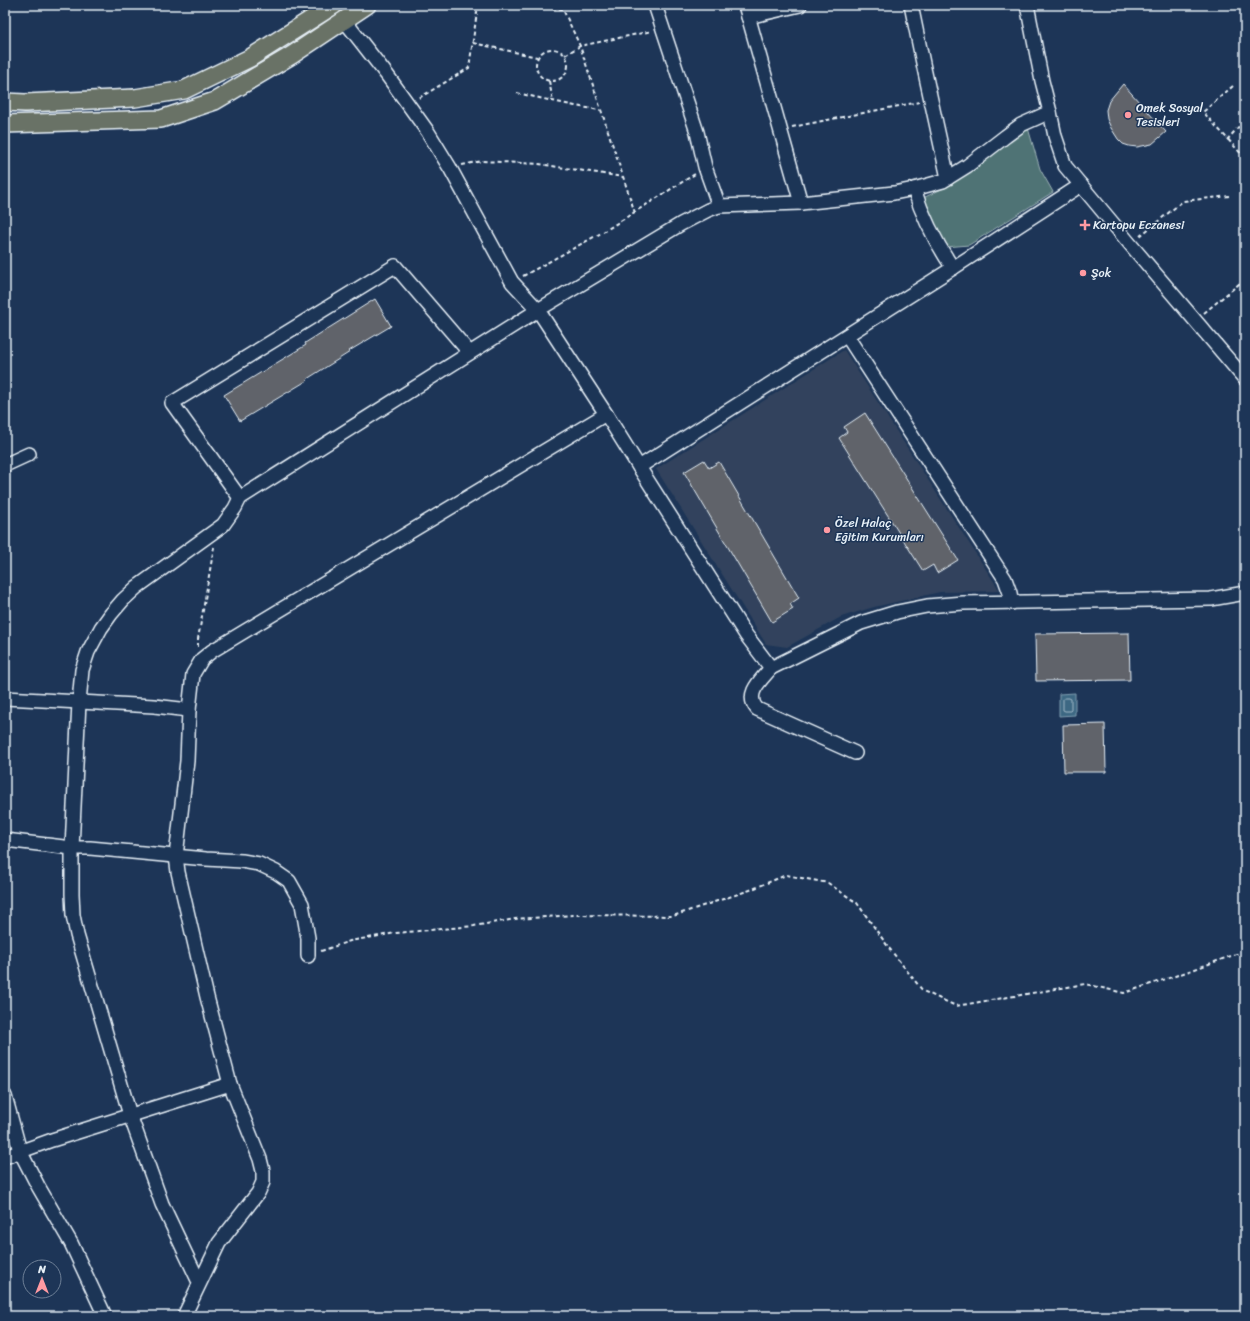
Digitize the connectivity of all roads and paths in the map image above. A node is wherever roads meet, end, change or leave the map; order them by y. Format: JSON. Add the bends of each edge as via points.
{"nodes":[{"id":1,"x":334,"y":5,"type":"edge"},
{"id":2,"x":367,"y":5,"type":"edge"},
{"id":3,"x":478,"y":5,"type":"edge"},
{"id":4,"x":561,"y":5,"type":"edge"},
{"id":5,"x":655,"y":5,"type":"edge"},
{"id":6,"x":800,"y":5,"type":"edge"},
{"id":7,"x":911,"y":5,"type":"edge"},
{"id":8,"x":1027,"y":5,"type":"edge"},
{"id":9,"x":538,"y":7,"type":"dead end"},
{"id":10,"x":562,"y":9,"type":"junction"},
{"id":11,"x":747,"y":11,"type":"edge"},
{"id":12,"x":344,"y":20,"type":"junction"},
{"id":13,"x":663,"y":29,"type":"junction"},
{"id":14,"x":473,"y":42,"type":"junction"},
{"id":15,"x":580,"y":46,"type":"junction"},
{"id":16,"x":565,"y":55,"type":"junction"},
{"id":17,"x":537,"y":57,"type":"junction"},
{"id":18,"x":548,"y":81,"type":"junction"},
{"id":19,"x":1233,"y":86,"type":"dead end"},
{"id":20,"x":518,"y":93,"type":"dead end"},
{"id":21,"x":931,"y":99,"type":"junction"},
{"id":22,"x":553,"y":101,"type":"junction"},
{"id":23,"x":5,"y":102,"type":"edge"},
{"id":24,"x":408,"y":104,"type":"junction"},
{"id":25,"x":601,"y":110,"type":"junction"},
{"id":26,"x":1050,"y":112,"type":"junction"},
{"id":27,"x":1242,"y":123,"type":"dead end"},
{"id":28,"x":5,"y":124,"type":"edge"},
{"id":29,"x":781,"y":129,"type":"junction"},
{"id":30,"x":1228,"y":140,"type":"junction"},
{"id":31,"x":1245,"y":158,"type":"edge"},
{"id":32,"x":705,"y":167,"type":"junction"},
{"id":33,"x":450,"y":168,"type":"junction"},
{"id":34,"x":623,"y":177,"type":"junction"},
{"id":35,"x":948,"y":178,"type":"junction"},
{"id":36,"x":1081,"y":185,"type":"junction"},
{"id":37,"x":914,"y":189,"type":"junction"},
{"id":38,"x":1229,"y":196,"type":"dead end"},
{"id":39,"x":801,"y":203,"type":"junction"},
{"id":40,"x":719,"y":206,"type":"junction"},
{"id":41,"x":635,"y":212,"type":"junction"},
{"id":42,"x":1130,"y":244,"type":"junction"},
{"id":43,"x":953,"y":268,"type":"junction"},
{"id":44,"x":1245,"y":279,"type":"edge"},
{"id":45,"x":512,"y":282,"type":"junction"},
{"id":46,"x":538,"y":310,"type":"junction"},
{"id":47,"x":1195,"y":320,"type":"junction"},
{"id":48,"x":847,"y":336,"type":"junction"},
{"id":49,"x":469,"y":352,"type":"junction"},
{"id":50,"x":1245,"y":379,"type":"edge"},
{"id":51,"x":606,"y":414,"type":"junction"},
{"id":52,"x":29,"y":454,"type":"dead end"},
{"id":53,"x":5,"y":465,"type":"edge"},
{"id":54,"x":639,"y":467,"type":"junction"},
{"id":55,"x":240,"y":498,"type":"junction"},
{"id":56,"x":215,"y":531,"type":"junction"},
{"id":57,"x":1245,"y":593,"type":"edge"},
{"id":58,"x":1012,"y":603,"type":"junction"},
{"id":59,"x":202,"y":659,"type":"junction"},
{"id":60,"x":771,"y":668,"type":"junction"},
{"id":61,"x":5,"y":698,"type":"edge"},
{"id":62,"x":79,"y":702,"type":"junction"},
{"id":63,"x":190,"y":710,"type":"junction"},
{"id":64,"x":855,"y":753,"type":"dead end"},
{"id":65,"x":5,"y":840,"type":"edge"},
{"id":66,"x":72,"y":848,"type":"junction"},
{"id":67,"x":176,"y":856,"type":"junction"},
{"id":68,"x":1245,"y":951,"type":"edge"},
{"id":69,"x":308,"y":956,"type":"joint"},
{"id":70,"x":230,"y":1084,"type":"junction"},
{"id":71,"x":5,"y":1096,"type":"edge"},
{"id":72,"x":130,"y":1115,"type":"junction"},
{"id":73,"x":20,"y":1151,"type":"junction"},
{"id":74,"x":5,"y":1157,"type":"edge"},
{"id":75,"x":200,"y":1282,"type":"junction"},
{"id":76,"x":104,"y":1316,"type":"edge"},
{"id":77,"x":184,"y":1316,"type":"edge"}],
"edges":[{"from":1,"to":23,"type":"main road","via":[[250,58],[184,90],[135,98]]},
{"from":2,"to":12,"type":"main road"},
{"from":3,"to":14,"type":"path"},
{"from":4,"to":10,"type":"path"},
{"from":5,"to":13,"type":"street"},
{"from":6,"to":11,"type":"street"},
{"from":7,"to":21,"type":"street"},
{"from":8,"to":26,"type":"street"},
{"from":9,"to":10,"type":"path"},
{"from":10,"to":15,"type":"path"},
{"from":11,"to":29,"type":"street"},
{"from":12,"to":24,"type":"street"},
{"from":12,"to":28,"type":"main road","via":[[215,101],[161,119]]},
{"from":13,"to":15,"type":"path"},
{"from":13,"to":32,"type":"street","via":[[697,132]]},
{"from":14,"to":17,"type":"path"},
{"from":14,"to":24,"type":"path","via":[[469,68]]},
{"from":15,"to":16,"type":"path"},
{"from":15,"to":25,"type":"path"},
{"from":16,"to":17,"type":"path","via":[[551,48]]},
{"from":16,"to":18,"type":"path","via":[[568,66],[564,76]]},
{"from":17,"to":18,"type":"path","via":[[537,72]]},
{"from":18,"to":22,"type":"path"},
{"from":19,"to":30,"type":"path","via":[[1203,112]]},
{"from":20,"to":22,"type":"path"},
{"from":21,"to":29,"type":"path"},
{"from":21,"to":35,"type":"street"},
{"from":22,"to":25,"type":"path"},
{"from":24,"to":33,"type":"street"},
{"from":25,"to":34,"type":"path"},
{"from":26,"to":35,"type":"street","via":[[1016,129]]},
{"from":26,"to":36,"type":"street","via":[[1054,136],[1065,166]]},
{"from":27,"to":30,"type":"path"},
{"from":29,"to":39,"type":"street"},
{"from":30,"to":31,"type":"path"},
{"from":32,"to":40,"type":"street"},
{"from":32,"to":41,"type":"path"},
{"from":33,"to":34,"type":"path","via":[[482,161],[539,164]]},
{"from":33,"to":45,"type":"street"},
{"from":34,"to":41,"type":"path"},
{"from":35,"to":37,"type":"street"},
{"from":36,"to":42,"type":"street"},
{"from":36,"to":43,"type":"street"},
{"from":37,"to":39,"type":"street"},
{"from":37,"to":43,"type":"street","via":[[931,233]]},
{"from":38,"to":42,"type":"path","via":[[1183,201]]},
{"from":39,"to":40,"type":"street"},
{"from":40,"to":46,"type":"street","via":[[681,224]]},
{"from":41,"to":45,"type":"path"},
{"from":42,"to":47,"type":"street"},
{"from":43,"to":48,"type":"street"},
{"from":44,"to":47,"type":"path"},
{"from":45,"to":46,"type":"street"},
{"from":46,"to":49,"type":"street"},
{"from":46,"to":51,"type":"street"},
{"from":47,"to":50,"type":"street"},
{"from":48,"to":54,"type":"street"},
{"from":48,"to":58,"type":"street","via":[[1005,579]]},
{"from":49,"to":55,"type":"street"},
{"from":49,"to":55,"type":"street","via":[[395,266],[172,403]]},
{"from":51,"to":54,"type":"street"},
{"from":51,"to":59,"type":"street"},
{"from":52,"to":53,"type":"street"},
{"from":54,"to":60,"type":"street","via":[[746,635]]},
{"from":55,"to":56,"type":"street","via":[[229,518]]},
{"from":56,"to":59,"type":"path","via":[[216,538],[198,639]]},
{"from":56,"to":62,"type":"street","via":[[137,587],[111,614],[94,639],[82,670]]},
{"from":57,"to":58,"type":"street","via":[[1211,599]]},
{"from":58,"to":60,"type":"street","via":[[949,604],[897,612],[861,623]]},
{"from":59,"to":63,"type":"street","via":[[193,674]]},
{"from":60,"to":64,"type":"street","via":[[753,690],[752,700],[757,709]]},
{"from":61,"to":62,"type":"street"},
{"from":62,"to":63,"type":"street"},
{"from":62,"to":66,"type":"street"},
{"from":63,"to":67,"type":"street"},
{"from":65,"to":66,"type":"street"},
{"from":66,"to":67,"type":"street"},
{"from":66,"to":72,"type":"street","via":[[72,894],[77,935]]},
{"from":67,"to":69,"type":"street","via":[[260,864],[289,881],[302,904],[308,938]]},
{"from":67,"to":70,"type":"street","via":[[207,997]]},
{"from":68,"to":69,"type":"path","via":[[1124,993],[1085,984],[956,1006],[922,991],[857,903],[828,883],[786,875],[673,916],[575,915],[515,919],[350,941]]},
{"from":70,"to":72,"type":"street"},
{"from":70,"to":75,"type":"street","via":[[260,1159],[263,1182],[254,1199],[219,1243]]},
{"from":71,"to":73,"type":"street"},
{"from":72,"to":73,"type":"street"},
{"from":72,"to":75,"type":"street","via":[[162,1204]]},
{"from":73,"to":74,"type":"street"},
{"from":73,"to":76,"type":"street","via":[[71,1243]]},
{"from":75,"to":77,"type":"street"}]}
